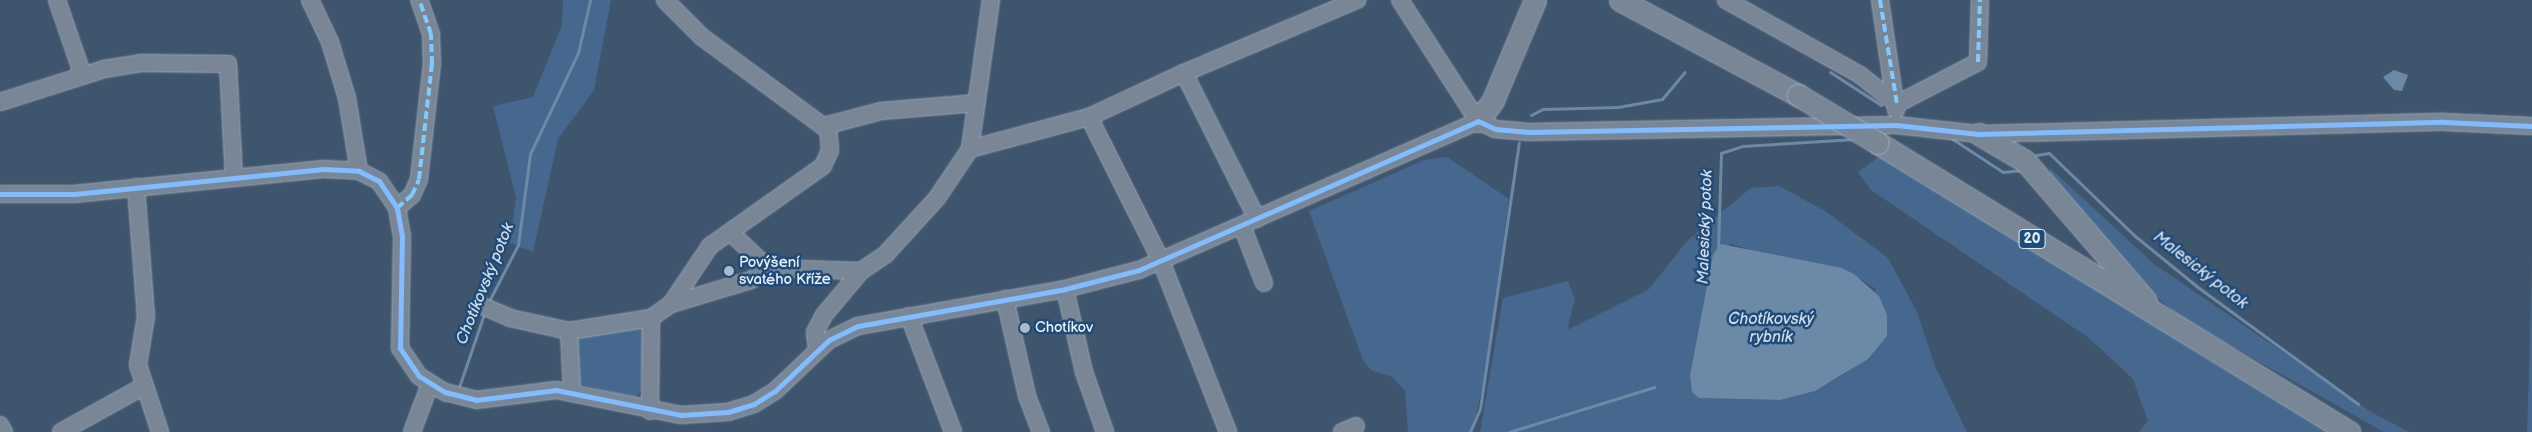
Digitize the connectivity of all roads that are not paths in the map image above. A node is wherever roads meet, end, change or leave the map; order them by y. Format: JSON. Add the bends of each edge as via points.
{"nodes":[{"id":1,"x":57,"y":0,"type":"edge"},
{"id":2,"x":310,"y":0,"type":"edge"},
{"id":3,"x":419,"y":0,"type":"edge"},
{"id":4,"x":665,"y":0,"type":"edge"},
{"id":5,"x":991,"y":0,"type":"edge"},
{"id":6,"x":1357,"y":0,"type":"edge"},
{"id":7,"x":1400,"y":0,"type":"edge"},
{"id":8,"x":1535,"y":0,"type":"edge"},
{"id":9,"x":1620,"y":0,"type":"edge"},
{"id":10,"x":1726,"y":0,"type":"edge"},
{"id":11,"x":1880,"y":0,"type":"edge"},
{"id":12,"x":1980,"y":0,"type":"edge"},
{"id":13,"x":1184,"y":73,"type":"junction"},
{"id":14,"x":83,"y":76,"type":"junction"},
{"id":15,"x":0,"y":102,"type":"edge"},
{"id":16,"x":977,"y":103,"type":"junction"},
{"id":17,"x":1897,"y":104,"type":"junction"},
{"id":18,"x":1089,"y":117,"type":"junction"},
{"id":19,"x":1478,"y":121,"type":"junction"},
{"id":20,"x":1896,"y":125,"type":"junction"},
{"id":21,"x":2532,"y":126,"type":"edge"},
{"id":22,"x":827,"y":130,"type":"junction"},
{"id":23,"x":1979,"y":134,"type":"junction"},
{"id":24,"x":970,"y":149,"type":"junction"},
{"id":25,"x":359,"y":171,"type":"junction"},
{"id":26,"x":234,"y":177,"type":"junction"},
{"id":27,"x":136,"y":187,"type":"junction"},
{"id":28,"x":0,"y":194,"type":"edge"},
{"id":29,"x":396,"y":208,"type":"junction"},
{"id":30,"x":1257,"y":219,"type":"junction"},
{"id":31,"x":1242,"y":226,"type":"junction"},
{"id":32,"x":731,"y":233,"type":"junction"},
{"id":33,"x":1161,"y":262,"type":"junction"},
{"id":34,"x":768,"y":268,"type":"junction"},
{"id":35,"x":862,"y":272,"type":"junction"},
{"id":36,"x":1264,"y":282,"type":"dead end"},
{"id":37,"x":1065,"y":289,"type":"junction"},
{"id":38,"x":1005,"y":299,"type":"junction"},
{"id":39,"x":671,"y":304,"type":"junction"},
{"id":40,"x":485,"y":307,"type":"dead end"},
{"id":41,"x":909,"y":316,"type":"junction"},
{"id":42,"x":651,"y":318,"type":"junction"},
{"id":43,"x":569,"y":331,"type":"junction"},
{"id":44,"x":2186,"y":336,"type":"junction"},
{"id":45,"x":817,"y":349,"type":"junction"},
{"id":46,"x":430,"y":384,"type":"junction"},
{"id":47,"x":144,"y":386,"type":"junction"},
{"id":48,"x":572,"y":392,"type":"junction"},
{"id":49,"x":650,"y":411,"type":"junction"},
{"id":50,"x":0,"y":425,"type":"edge"},
{"id":51,"x":951,"y":431,"type":"edge"},
{"id":52,"x":4,"y":432,"type":"edge"},
{"id":53,"x":61,"y":432,"type":"edge"},
{"id":54,"x":160,"y":432,"type":"edge"},
{"id":55,"x":412,"y":432,"type":"edge"},
{"id":56,"x":1041,"y":432,"type":"edge"},
{"id":57,"x":1105,"y":432,"type":"edge"},
{"id":58,"x":1228,"y":432,"type":"edge"},
{"id":59,"x":2349,"y":432,"type":"edge"}],
"edges":[{"from":1,"to":14,"type":"street"},
{"from":2,"to":25,"type":"street","via":[[330,42],[348,98]]},
{"from":3,"to":29,"type":"street","via":[[431,34],[432,64],[420,179],[412,194]]},
{"from":4,"to":22,"type":"street","via":[[702,37]]},
{"from":5,"to":16,"type":"street"},
{"from":6,"to":13,"type":"street"},
{"from":7,"to":19,"type":"street"},
{"from":8,"to":19,"type":"main road","via":[[1493,100]]},
{"from":9,"to":44,"type":"main road","number":"20","bridge":true,"via":[[1798,95]]},
{"from":10,"to":17,"type":"street","via":[[1860,75]]},
{"from":11,"to":17,"type":"street"},
{"from":12,"to":17,"type":"street","via":[[1978,62]]},
{"from":13,"to":18,"type":"street"},
{"from":13,"to":30,"type":"street"},
{"from":14,"to":15,"type":"street"},
{"from":14,"to":26,"type":"street","via":[[140,63],[228,64]]},
{"from":16,"to":22,"type":"street","via":[[881,111]]},
{"from":16,"to":24,"type":"street"},
{"from":17,"to":20,"type":"street"},
{"from":18,"to":24,"type":"street"},
{"from":18,"to":33,"type":"street"},
{"from":19,"to":20,"type":"street","via":[[1495,129],[1529,132]]},
{"from":19,"to":30,"type":"street"},
{"from":20,"to":23,"type":"street"},
{"from":21,"to":23,"type":"street","via":[[2425,122]]},
{"from":22,"to":32,"type":"street","via":[[830,150],[823,166]]},
{"from":23,"to":44,"type":"main road","via":[[2025,161],[2118,272]]},
{"from":24,"to":35,"type":"street","via":[[961,168],[911,229]]},
{"from":25,"to":26,"type":"street","via":[[324,169]]},
{"from":25,"to":29,"type":"street","via":[[378,181]]},
{"from":26,"to":27,"type":"street"},
{"from":27,"to":28,"type":"street","via":[[27,197]]},
{"from":27,"to":47,"type":"street","via":[[146,316],[138,365]]},
{"from":29,"to":46,"type":"street","via":[[402,236],[400,348],[404,359]]},
{"from":30,"to":31,"type":"street"},
{"from":31,"to":33,"type":"street"},
{"from":31,"to":36,"type":"street"},
{"from":32,"to":34,"type":"street"},
{"from":32,"to":39,"type":"street","via":[[697,262]]},
{"from":33,"to":37,"type":"street"},
{"from":33,"to":58,"type":"street"},
{"from":34,"to":35,"type":"street"},
{"from":34,"to":39,"type":"street","via":[[751,280]]},
{"from":35,"to":45,"type":"street","via":[[824,315],[815,332]]},
{"from":37,"to":38,"type":"street"},
{"from":37,"to":57,"type":"street","via":[[1084,372]]},
{"from":38,"to":41,"type":"street"},
{"from":38,"to":56,"type":"street","via":[[1027,396]]},
{"from":39,"to":42,"type":"street"},
{"from":40,"to":43,"type":"street"},
{"from":41,"to":45,"type":"street","via":[[858,326]]},
{"from":41,"to":51,"type":"street"},
{"from":42,"to":43,"type":"street"},
{"from":42,"to":49,"type":"street"},
{"from":43,"to":48,"type":"street"},
{"from":44,"to":59,"type":"main road","number":"20"},
{"from":45,"to":49,"type":"street","via":[[775,391],[742,409],[681,416]]},
{"from":46,"to":48,"type":"street","via":[[463,397],[497,400],[541,391]]},
{"from":46,"to":55,"type":"street"},
{"from":47,"to":53,"type":"street"},
{"from":47,"to":54,"type":"street"},
{"from":48,"to":49,"type":"street"},
{"from":50,"to":52,"type":"street"}]}
